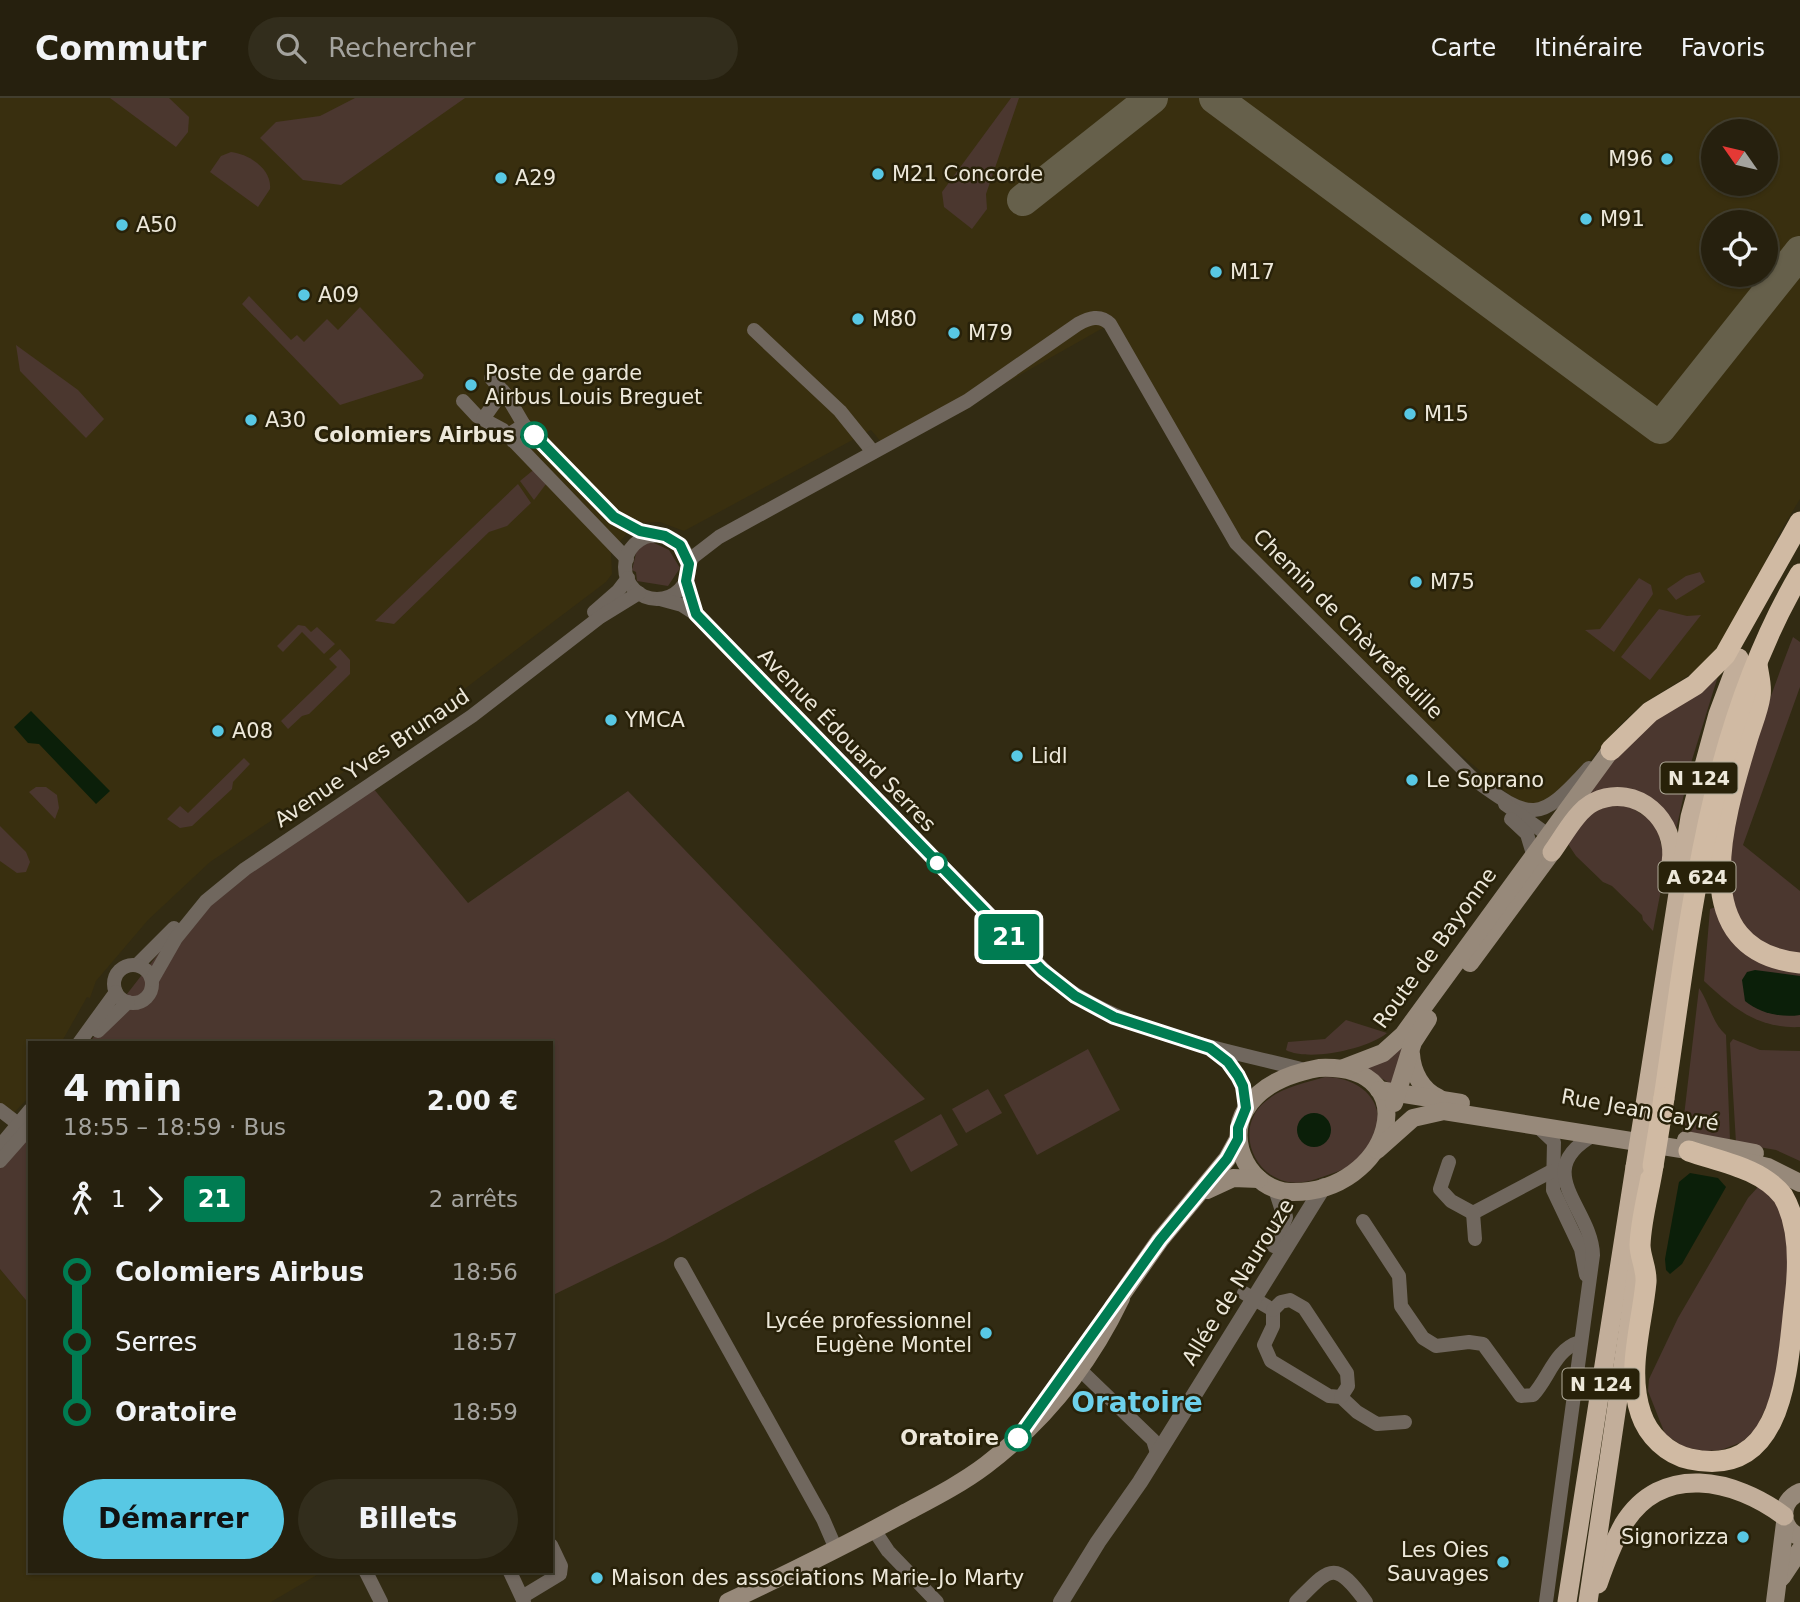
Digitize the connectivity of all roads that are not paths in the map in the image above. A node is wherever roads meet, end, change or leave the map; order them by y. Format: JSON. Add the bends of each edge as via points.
{"nodes":[{"id":1,"x":753,"y":329,"type":"dead end"},
{"id":2,"x":491,"y":378,"type":"dead end"},
{"id":3,"x":503,"y":391,"type":"junction"},
{"id":4,"x":463,"y":401,"type":"dead end"},
{"id":5,"x":483,"y":419,"type":"junction"},
{"id":6,"x":520,"y":420,"type":"junction"},
{"id":7,"x":508,"y":436,"type":"junction"},
{"id":8,"x":873,"y":452,"type":"junction"},
{"id":9,"x":1800,"y":522,"type":"edge"},
{"id":10,"x":653,"y":536,"type":"junction"},
{"id":11,"x":719,"y":537,"type":"junction"},
{"id":12,"x":1800,"y":538,"type":"edge"},
{"id":13,"x":673,"y":540,"type":"junction"},
{"id":14,"x":627,"y":559,"type":"junction"},
{"id":15,"x":689,"y":564,"type":"junction"},
{"id":16,"x":1800,"y":573,"type":"edge"},
{"id":17,"x":628,"y":578,"type":"junction"},
{"id":18,"x":686,"y":581,"type":"junction"},
{"id":19,"x":639,"y":593,"type":"junction"},
{"id":20,"x":660,"y":599,"type":"junction"},
{"id":21,"x":696,"y":614,"type":"junction"},
{"id":22,"x":1748,"y":660,"type":"junction"},
{"id":23,"x":1611,"y":750,"type":"junction"},
{"id":24,"x":1491,"y":792,"type":"junction"},
{"id":25,"x":1544,"y":847,"type":"junction"},
{"id":26,"x":1675,"y":902,"type":"junction"},
{"id":27,"x":1800,"y":963,"type":"edge"},
{"id":28,"x":137,"y":965,"type":"junction"},
{"id":29,"x":152,"y":980,"type":"junction"},
{"id":30,"x":116,"y":992,"type":"junction"},
{"id":31,"x":128,"y":1002,"type":"junction"},
{"id":32,"x":80,"y":1041,"type":"edge"},
{"id":33,"x":91,"y":1041,"type":"edge"},
{"id":34,"x":1210,"y":1048,"type":"junction"},
{"id":35,"x":1411,"y":1049,"type":"junction"},
{"id":36,"x":1252,"y":1058,"type":"junction"},
{"id":37,"x":1344,"y":1068,"type":"junction"},
{"id":38,"x":1305,"y":1070,"type":"junction"},
{"id":39,"x":1243,"y":1086,"type":"junction"},
{"id":40,"x":1378,"y":1090,"type":"junction"},
{"id":41,"x":1399,"y":1093,"type":"junction"},
{"id":42,"x":1443,"y":1100,"type":"junction"},
{"id":43,"x":1246,"y":1108,"type":"junction"},
{"id":44,"x":1473,"y":1109,"type":"junction"},
{"id":45,"x":0,"y":1110,"type":"edge"},
{"id":46,"x":1387,"y":1115,"type":"junction"},
{"id":47,"x":1531,"y":1123,"type":"junction"},
{"id":48,"x":25,"y":1127,"type":"edge"},
{"id":49,"x":1594,"y":1135,"type":"junction"},
{"id":50,"x":1238,"y":1139,"type":"junction"},
{"id":51,"x":0,"y":1146,"type":"edge"},
{"id":52,"x":1377,"y":1150,"type":"junction"},
{"id":53,"x":1689,"y":1150,"type":"junction"},
{"id":54,"x":0,"y":1161,"type":"edge"},
{"id":55,"x":1449,"y":1162,"type":"dead end"},
{"id":56,"x":1644,"y":1167,"type":"junction"},
{"id":57,"x":1800,"y":1170,"type":"edge"},
{"id":58,"x":1558,"y":1171,"type":"junction"},
{"id":59,"x":1259,"y":1179,"type":"junction"},
{"id":60,"x":1800,"y":1183,"type":"edge"},
{"id":61,"x":1324,"y":1186,"type":"junction"},
{"id":62,"x":1276,"y":1189,"type":"junction"},
{"id":63,"x":1200,"y":1192,"type":"junction"},
{"id":64,"x":1473,"y":1213,"type":"junction"},
{"id":65,"x":1363,"y":1221,"type":"dead end"},
{"id":66,"x":1475,"y":1240,"type":"dead end"},
{"id":67,"x":1640,"y":1246,"type":"junction"},
{"id":68,"x":681,"y":1265,"type":"dead end"},
{"id":69,"x":1248,"y":1295,"type":"junction"},
{"id":70,"x":1273,"y":1310,"type":"junction"},
{"id":71,"x":1580,"y":1342,"type":"junction"},
{"id":72,"x":1076,"y":1365,"type":"junction"},
{"id":73,"x":1341,"y":1397,"type":"junction"},
{"id":74,"x":1405,"y":1422,"type":"dead end"},
{"id":75,"x":1155,"y":1447,"type":"junction"},
{"id":76,"x":1800,"y":1492,"type":"edge"},
{"id":77,"x":1784,"y":1519,"type":"junction"},
{"id":78,"x":874,"y":1530,"type":"junction"},
{"id":79,"x":1800,"y":1537,"type":"edge"},
{"id":80,"x":553,"y":1549,"type":"edge"},
{"id":81,"x":836,"y":1549,"type":"junction"},
{"id":82,"x":1800,"y":1550,"type":"edge"},
{"id":83,"x":366,"y":1573,"type":"edge"},
{"id":84,"x":510,"y":1573,"type":"edge"},
{"id":85,"x":1776,"y":1594,"type":"edge"},
{"id":86,"x":523,"y":1600,"type":"edge"},
{"id":87,"x":381,"y":1602,"type":"edge"},
{"id":88,"x":728,"y":1602,"type":"edge"},
{"id":89,"x":937,"y":1602,"type":"edge"},
{"id":90,"x":1061,"y":1602,"type":"edge"},
{"id":91,"x":1296,"y":1602,"type":"edge"},
{"id":92,"x":1366,"y":1602,"type":"edge"},
{"id":93,"x":1546,"y":1602,"type":"edge"},
{"id":94,"x":1567,"y":1602,"type":"edge"},
{"id":95,"x":1590,"y":1602,"type":"edge"}],
"edges":[{"from":1,"to":8,"type":"street","via":[[840,411]]},
{"from":2,"to":3,"type":"street"},
{"from":3,"to":5,"type":"street"},
{"from":3,"to":6,"type":"street"},
{"from":4,"to":5,"type":"street"},
{"from":5,"to":7,"type":"street"},
{"from":6,"to":7,"type":"street"},
{"from":6,"to":10,"type":"street","via":[[614,517]]},
{"from":7,"to":14,"type":"street"},
{"from":8,"to":11,"type":"street","name":"Chemin de Chèvrefeuille"},
{"from":8,"to":24,"type":"street","name":"Chemin de Chèvrefeuille","via":[[997,383],[1078,324],[1095,317],[1107,321],[1236,543]]},
{"from":9,"to":23,"type":"highway","via":[[1725,655],[1695,685],[1650,712]]},
{"from":10,"to":13,"type":"street"},
{"from":10,"to":14,"type":"street","via":[[635,545]]},
{"from":11,"to":13,"type":"street","name":"Chemin de Chèvrefeuille"},
{"from":11,"to":15,"type":"street","name":"Chemin de Chèvrefeuille"},
{"from":12,"to":22,"type":"highway","number":"A 624","via":[[1771,588]]},
{"from":13,"to":15,"type":"street","via":[[686,553]]},
{"from":14,"to":17,"type":"street"},
{"from":15,"to":18,"type":"street"},
{"from":16,"to":22,"type":"highway","number":"A 624"},
{"from":17,"to":19,"type":"street"},
{"from":17,"to":28,"type":"street","name":"Avenue Yves Brunaud","via":[[520,671],[236,866]]},
{"from":18,"to":20,"type":"street","via":[[671,596]]},
{"from":18,"to":21,"type":"street","name":"Avenue Édouard Serres"},
{"from":19,"to":20,"type":"street"},
{"from":19,"to":29,"type":"street","name":"Avenue Yves Brunaud","via":[[600,617],[495,699],[245,869],[206,901]]},
{"from":20,"to":21,"type":"street","name":"Avenue Édouard Serres"},
{"from":21,"to":34,"type":"street","name":"Avenue Édouard Serres","via":[[1042,970],[1075,996],[1114,1017]]},
{"from":22,"to":26,"type":"highway","number":"N 124","via":[[1699,779]]},
{"from":22,"to":27,"type":"highway","via":[[1761,694],[1728,808],[1720,864],[1725,912],[1743,942],[1768,957]]},
{"from":22,"to":56,"type":"highway","number":"A 624","bridge":true,"via":[[1707,826],[1664,1098]]},
{"from":23,"to":24,"type":"street","name":"Chemin de Chèvrefeuille","via":[[1543,811]]},
{"from":23,"to":25,"type":"main road","name":"Route de Bayonne"},
{"from":24,"to":25,"type":"street","name":"Chemin de Chèvrefeuille"},
{"from":24,"to":25,"type":"street","name":"Chemin de Chèvrefeuille"},
{"from":25,"to":26,"type":"highway","via":[[1594,802],[1619,797],[1639,802],[1659,816],[1670,834]]},
{"from":25,"to":35,"type":"main road","name":"Route de Bayonne","via":[[1502,919]]},
{"from":25,"to":37,"type":"main road","name":"Route de Bayonne","via":[[1397,1041],[1382,1053]]},
{"from":26,"to":56,"type":"highway","number":"N 124","bridge":true,"via":[[1643,1117]]},
{"from":28,"to":29,"type":"street"},
{"from":28,"to":30,"type":"street","via":[[117,974]]},
{"from":29,"to":31,"type":"street","via":[[147,997]]},
{"from":30,"to":31,"type":"street"},
{"from":30,"to":32,"type":"street"},
{"from":31,"to":33,"type":"street"},
{"from":34,"to":36,"type":"street","name":"Avenue Édouard Serres"},
{"from":34,"to":39,"type":"street","name":"Avenue Édouard Serres","via":[[1228,1062]]},
{"from":35,"to":41,"type":"main road","name":"Route de Bayonne"},
{"from":35,"to":42,"type":"main road","via":[[1411,1062],[1422,1086]]},
{"from":36,"to":38,"type":"street","name":"Avenue Édouard Serres"},
{"from":36,"to":39,"type":"street","name":"Avenue Édouard Serres"},
{"from":37,"to":38,"type":"main road"},
{"from":37,"to":40,"type":"main road"},
{"from":38,"to":43,"type":"main road","via":[[1271,1084]]},
{"from":39,"to":43,"type":"street","name":"Avenue Édouard Serres"},
{"from":40,"to":41,"type":"main road"},
{"from":40,"to":46,"type":"main road"},
{"from":41,"to":42,"type":"main road"},
{"from":41,"to":46,"type":"main road","name":"Route de Bayonne"},
{"from":42,"to":44,"type":"main road"},
{"from":43,"to":50,"type":"main road"},
{"from":44,"to":47,"type":"main road","name":"Rue Jean Cayré"},
{"from":44,"to":52,"type":"main road","via":[[1413,1118]]},
{"from":44,"to":57,"type":"main road","name":"Rue Jean Cayré","via":[[1746,1151]]},
{"from":45,"to":48,"type":"street"},
{"from":46,"to":52,"type":"main road"},
{"from":47,"to":49,"type":"main road","name":"Rue Jean Cayré"},
{"from":47,"to":58,"type":"street","via":[[1554,1142]]},
{"from":48,"to":51,"type":"street"},
{"from":48,"to":54,"type":"street"},
{"from":49,"to":53,"type":"main road","name":"Rue Jean Cayré"},
{"from":49,"to":58,"type":"street"},
{"from":50,"to":59,"type":"main road","via":[[1245,1163]]},
{"from":50,"to":63,"type":"main road"},
{"from":52,"to":61,"type":"main road","via":[[1355,1172]]},
{"from":53,"to":60,"type":"main road","name":"Rue Jean Cayré","via":[[1768,1167]]},
{"from":53,"to":67,"type":"highway","via":[[1762,1177],[1784,1197],[1797,1226],[1798,1271],[1781,1400],[1767,1431],[1740,1455],[1713,1461],[1684,1457],[1661,1443],[1645,1423],[1636,1380],[1646,1278]]},
{"from":55,"to":64,"type":"street","via":[[1440,1189]]},
{"from":56,"to":67,"type":"highway","number":"A 624"},
{"from":56,"to":94,"type":"highway","number":"N 124"},
{"from":58,"to":64,"type":"street"},
{"from":58,"to":71,"type":"street","via":[[1592,1238]]},
{"from":59,"to":62,"type":"main road"},
{"from":59,"to":63,"type":"main road","via":[[1233,1178]]},
{"from":61,"to":62,"type":"main road"},
{"from":61,"to":69,"type":"street","name":"Allée de Naurouze"},
{"from":62,"to":69,"type":"street","name":"Allée de Naurouze","via":[[1284,1208],[1284,1224]]},
{"from":63,"to":72,"type":"main road","via":[[1160,1240],[1121,1298],[1105,1332]]},
{"from":64,"to":66,"type":"street"},
{"from":65,"to":71,"type":"street","via":[[1399,1276],[1401,1306],[1423,1338],[1436,1346],[1483,1345],[1521,1396],[1533,1395],[1562,1352]]},
{"from":67,"to":95,"type":"highway","number":"N 124"},
{"from":68,"to":81,"type":"street"},
{"from":69,"to":70,"type":"street"},
{"from":69,"to":75,"type":"street","name":"Allée de Naurouze"},
{"from":70,"to":73,"type":"street","via":[[1273,1326],[1264,1345],[1268,1357],[1329,1396]]},
{"from":70,"to":73,"type":"street","via":[[1290,1300],[1304,1308],[1347,1373],[1348,1386]]},
{"from":71,"to":93,"type":"street"},
{"from":72,"to":75,"type":"street"},
{"from":72,"to":78,"type":"main road","via":[[1028,1428],[984,1467]]},
{"from":73,"to":74,"type":"street","via":[[1377,1424]]},
{"from":75,"to":90,"type":"street","name":"Allée de Naurouze"},
{"from":76,"to":77,"type":"main road","via":[[1786,1504]]},
{"from":77,"to":79,"type":"main road"},
{"from":77,"to":85,"type":"main road"},
{"from":77,"to":95,"type":"highway","via":[[1747,1492],[1726,1486],[1699,1482],[1661,1491],[1640,1505],[1624,1524]]},
{"from":78,"to":81,"type":"main road"},
{"from":78,"to":89,"type":"street"},
{"from":80,"to":86,"type":"street","via":[[561,1574]]},
{"from":81,"to":88,"type":"main road"},
{"from":82,"to":85,"type":"main road"},
{"from":83,"to":87,"type":"street"},
{"from":84,"to":86,"type":"street"},
{"from":91,"to":92,"type":"street","via":[[1325,1575],[1335,1572],[1343,1574]]}]}
